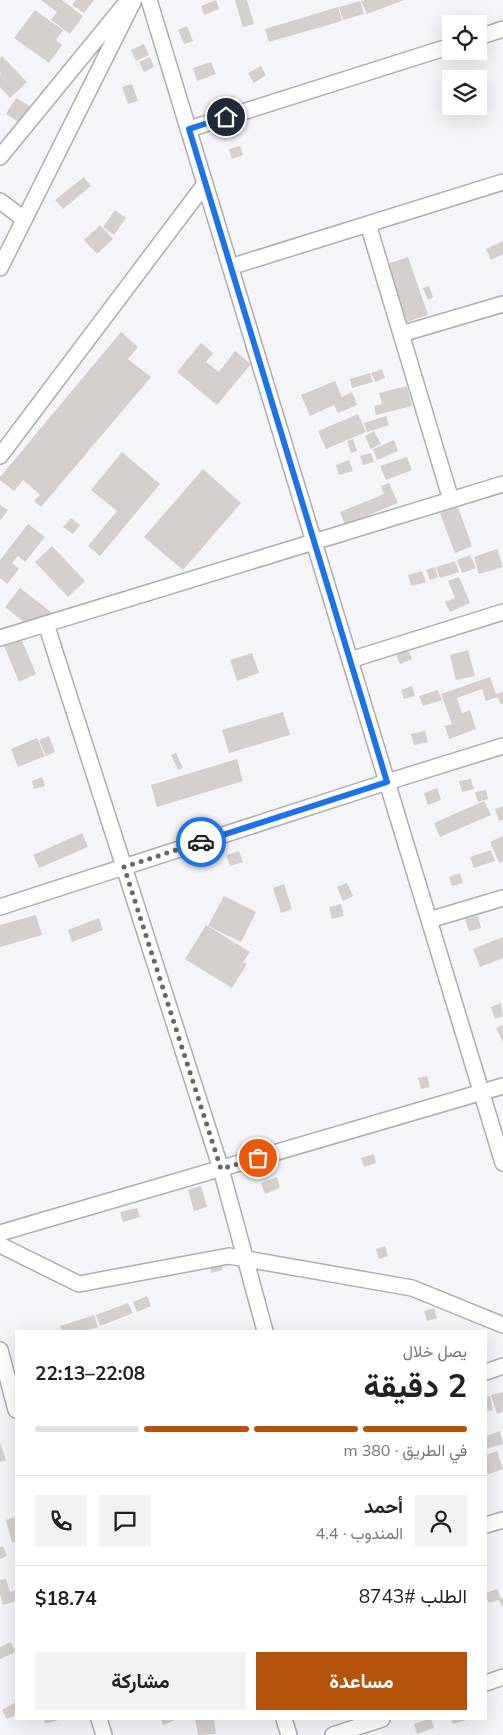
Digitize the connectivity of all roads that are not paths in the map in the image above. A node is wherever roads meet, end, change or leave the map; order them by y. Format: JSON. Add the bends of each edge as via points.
{"nodes":[{"id":1,"x":128,"y":0,"type":"edge"},
{"id":2,"x":134,"y":0,"type":"edge"},
{"id":3,"x":149,"y":0,"type":"edge"},
{"id":4,"x":503,"y":29,"type":"edge"},
{"id":5,"x":487,"y":34,"type":"edge"},
{"id":6,"x":442,"y":49,"type":"edge"},
{"id":7,"x":189,"y":129,"type":"junction"},
{"id":8,"x":0,"y":157,"type":"edge"},
{"id":9,"x":503,"y":182,"type":"edge"},
{"id":10,"x":205,"y":184,"type":"junction"},
{"id":11,"x":0,"y":201,"type":"edge"},
{"id":12,"x":24,"y":219,"type":"junction"},
{"id":13,"x":368,"y":224,"type":"junction"},
{"id":14,"x":230,"y":267,"type":"junction"},
{"id":15,"x":0,"y":268,"type":"edge"},
{"id":16,"x":503,"y":304,"type":"edge"},
{"id":17,"x":401,"y":334,"type":"junction"},
{"id":18,"x":0,"y":456,"type":"edge"},
{"id":19,"x":503,"y":484,"type":"edge"},
{"id":20,"x":451,"y":500,"type":"junction"},
{"id":21,"x":314,"y":542,"type":"junction"},
{"id":22,"x":503,"y":612,"type":"edge"},
{"id":23,"x":46,"y":624,"type":"junction"},
{"id":24,"x":0,"y":638,"type":"edge"},
{"id":25,"x":350,"y":660,"type":"junction"},
{"id":26,"x":503,"y":746,"type":"edge"},
{"id":27,"x":387,"y":782,"type":"junction"},
{"id":28,"x":124,"y":867,"type":"junction"},
{"id":29,"x":503,"y":898,"type":"edge"},
{"id":30,"x":0,"y":907,"type":"edge"},
{"id":31,"x":430,"y":920,"type":"junction"},
{"id":32,"x":503,"y":1086,"type":"edge"},
{"id":33,"x":482,"y":1093,"type":"junction"},
{"id":34,"x":503,"y":1163,"type":"edge"},
{"id":35,"x":221,"y":1169,"type":"junction"},
{"id":36,"x":0,"y":1233,"type":"edge"},
{"id":37,"x":0,"y":1245,"type":"edge"},
{"id":38,"x":246,"y":1259,"type":"junction"},
{"id":39,"x":503,"y":1325,"type":"edge"},
{"id":40,"x":265,"y":1330,"type":"edge"},
{"id":41,"x":0,"y":1350,"type":"edge"},
{"id":42,"x":503,"y":1366,"type":"edge"},
{"id":43,"x":487,"y":1372,"type":"edge"},
{"id":44,"x":15,"y":1406,"type":"edge"},
{"id":45,"x":503,"y":1520,"type":"edge"},
{"id":46,"x":487,"y":1526,"type":"edge"},
{"id":47,"x":503,"y":1677,"type":"edge"},
{"id":48,"x":487,"y":1683,"type":"edge"},
{"id":49,"x":99,"y":1720,"type":"edge"},
{"id":50,"x":284,"y":1720,"type":"edge"},
{"id":51,"x":379,"y":1720,"type":"edge"},
{"id":52,"x":339,"y":1734,"type":"edge"},
{"id":53,"x":104,"y":1735,"type":"edge"},
{"id":54,"x":290,"y":1735,"type":"edge"}],
"edges":[{"from":1,"to":8,"type":"street"},
{"from":2,"to":12,"type":"street"},
{"from":3,"to":7,"type":"street"},
{"from":4,"to":5,"type":"street"},
{"from":6,"to":7,"type":"street"},
{"from":7,"to":10,"type":"street"},
{"from":9,"to":13,"type":"street"},
{"from":10,"to":14,"type":"street"},
{"from":10,"to":18,"type":"street"},
{"from":11,"to":12,"type":"street"},
{"from":12,"to":15,"type":"street"},
{"from":13,"to":14,"type":"street"},
{"from":13,"to":17,"type":"street"},
{"from":14,"to":21,"type":"street"},
{"from":16,"to":17,"type":"street"},
{"from":17,"to":20,"type":"street"},
{"from":19,"to":20,"type":"street"},
{"from":20,"to":21,"type":"street"},
{"from":21,"to":23,"type":"street"},
{"from":21,"to":25,"type":"street"},
{"from":22,"to":25,"type":"street"},
{"from":23,"to":24,"type":"street"},
{"from":23,"to":28,"type":"street"},
{"from":25,"to":27,"type":"street"},
{"from":26,"to":27,"type":"street"},
{"from":27,"to":28,"type":"street"},
{"from":27,"to":31,"type":"street"},
{"from":28,"to":30,"type":"street"},
{"from":28,"to":35,"type":"street"},
{"from":29,"to":31,"type":"street"},
{"from":31,"to":33,"type":"street"},
{"from":32,"to":33,"type":"street"},
{"from":33,"to":34,"type":"street"},
{"from":33,"to":35,"type":"street"},
{"from":35,"to":36,"type":"street"},
{"from":35,"to":38,"type":"street"},
{"from":37,"to":38,"type":"street","via":[[79,1284],[230,1256]]},
{"from":38,"to":39,"type":"street","via":[[412,1288]]},
{"from":38,"to":40,"type":"street"},
{"from":41,"to":44,"type":"street"},
{"from":42,"to":43,"type":"street"},
{"from":45,"to":46,"type":"street"},
{"from":47,"to":48,"type":"street"},
{"from":49,"to":53,"type":"street"},
{"from":50,"to":54,"type":"street"},
{"from":51,"to":52,"type":"street"}]}
